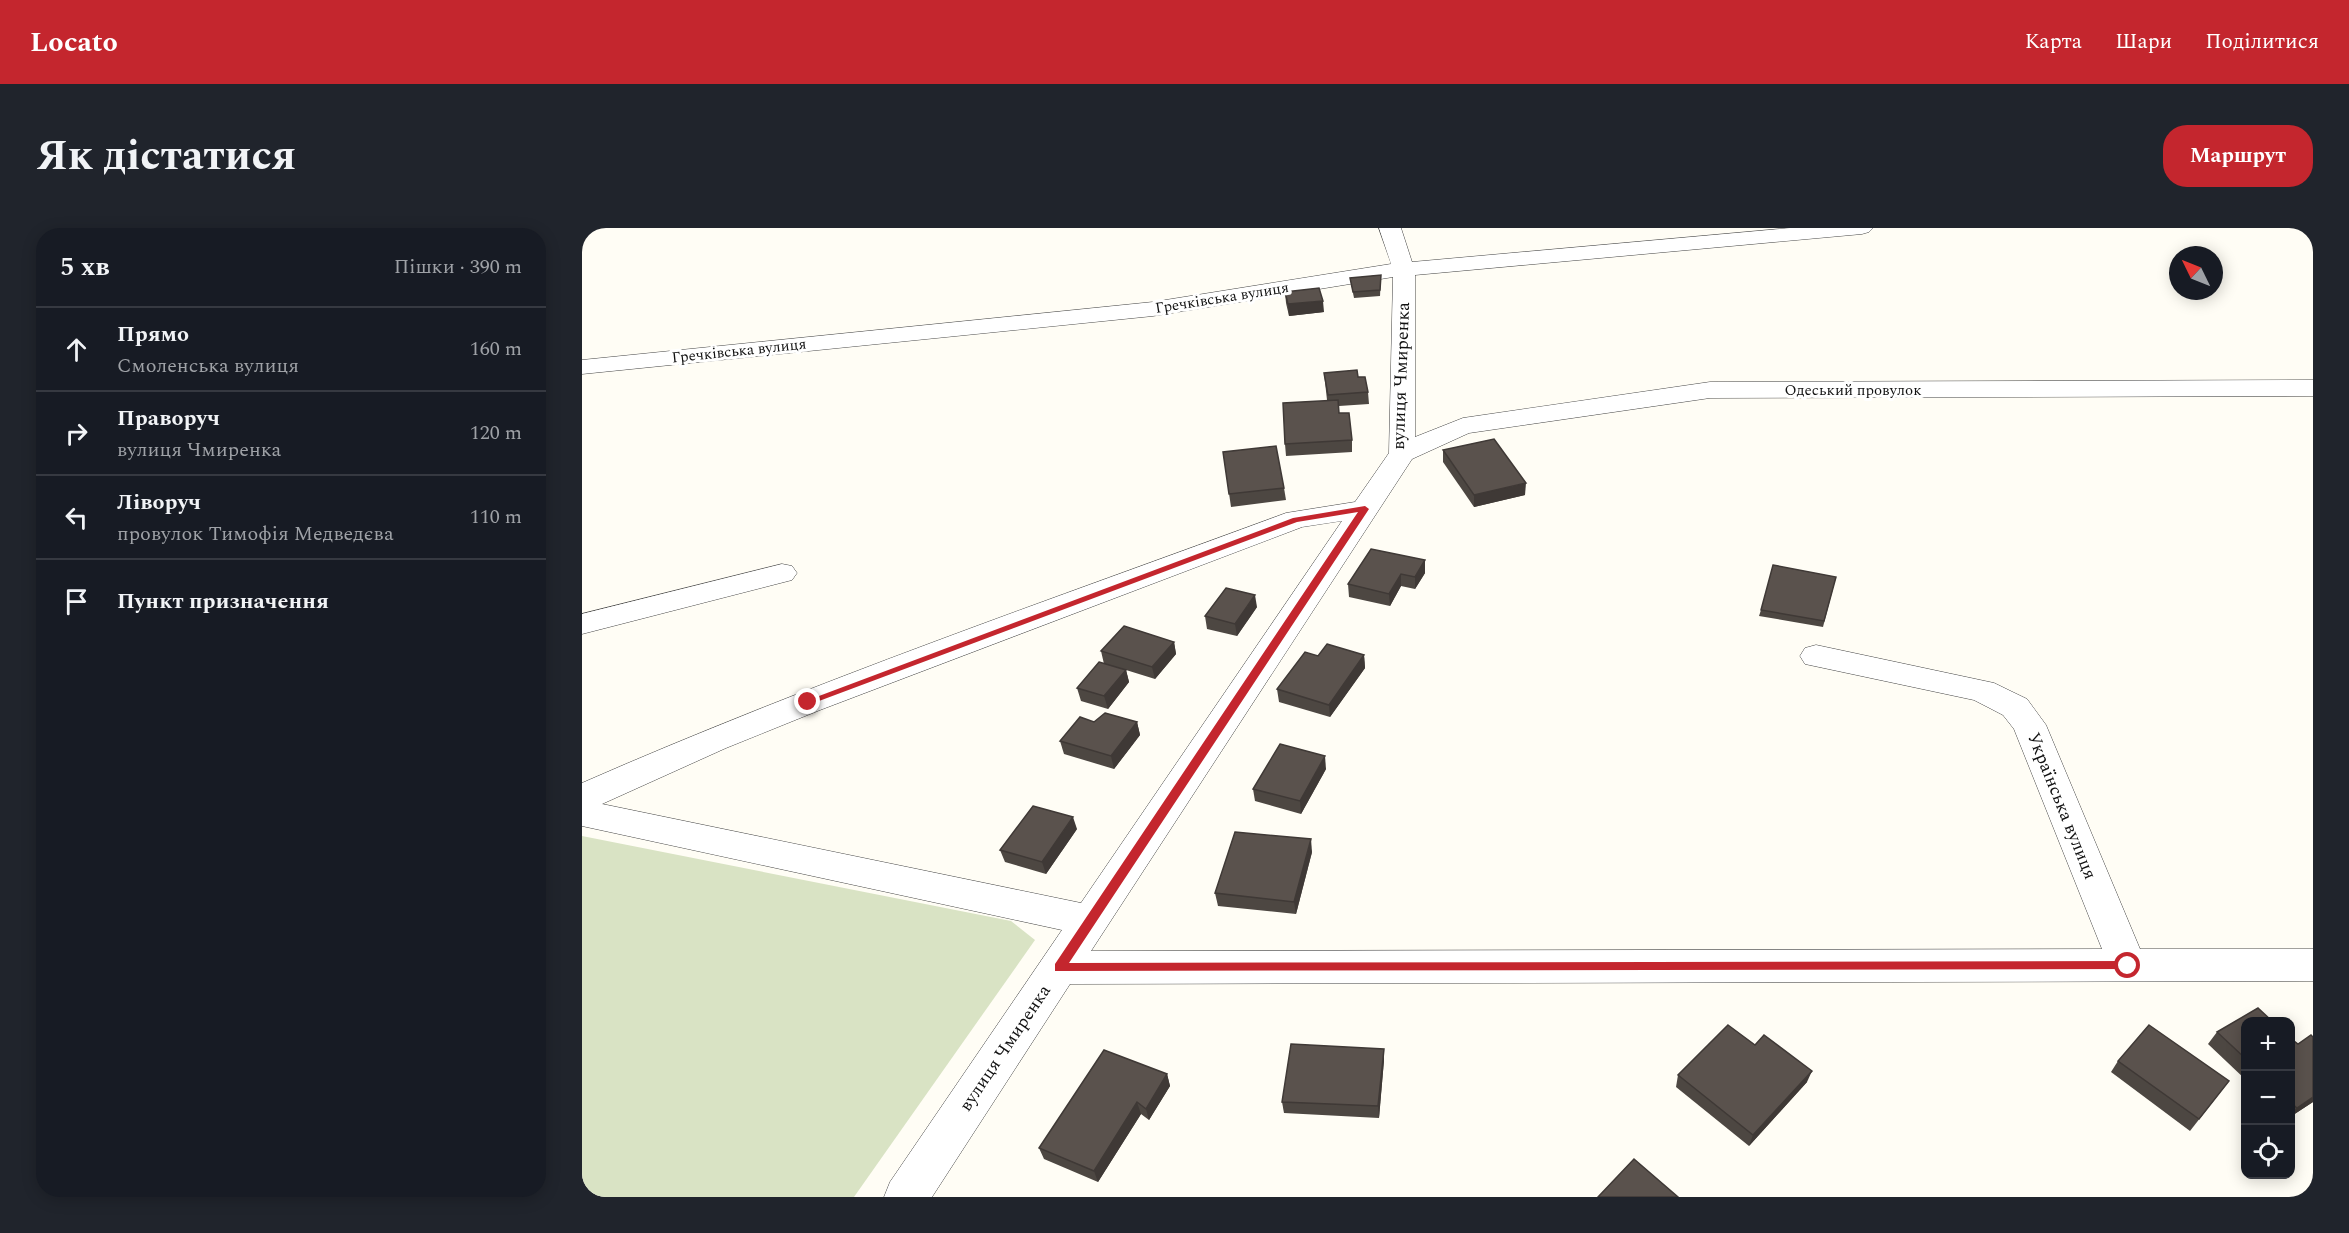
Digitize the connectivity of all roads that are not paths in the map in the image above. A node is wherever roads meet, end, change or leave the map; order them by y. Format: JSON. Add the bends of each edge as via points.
{"nodes":[{"id":1,"x":1389,"y":228,"type":"edge"},
{"id":2,"x":1862,"y":228,"type":"edge"},
{"id":3,"x":1404,"y":269,"type":"junction"},
{"id":4,"x":582,"y":367,"type":"edge"},
{"id":5,"x":2313,"y":388,"type":"edge"},
{"id":6,"x":1402,"y":453,"type":"junction"},
{"id":7,"x":1365,"y":509,"type":"junction"},
{"id":8,"x":782,"y":573,"type":"dead end"},
{"id":9,"x":582,"y":624,"type":"edge"},
{"id":10,"x":1816,"y":656,"type":"dead end"},
{"id":11,"x":582,"y":798,"type":"edge"},
{"id":12,"x":582,"y":813,"type":"edge"},
{"id":13,"x":1090,"y":921,"type":"junction"},
{"id":14,"x":2313,"y":965,"type":"edge"},
{"id":15,"x":2128,"y":966,"type":"junction"},
{"id":16,"x":1059,"y":968,"type":"junction"},
{"id":17,"x":906,"y":1197,"type":"edge"}],
"edges":[{"from":1,"to":3,"type":"street"},
{"from":2,"to":3,"type":"street","name":"Гречківська вулиця"},
{"from":3,"to":4,"type":"street","name":"Гречківська вулиця","via":[[1152,309]]},
{"from":3,"to":6,"type":"street","name":"вулиця Чмиренка"},
{"from":5,"to":6,"type":"street","name":"Одеський провулок","via":[[1710,390],[1463,426]]},
{"from":6,"to":7,"type":"street","name":"вулиця Чмиренка"},
{"from":7,"to":11,"type":"street","via":[[1296,519],[808,702]]},
{"from":7,"to":13,"type":"street","name":"вулиця Чмиренка"},
{"from":8,"to":9,"type":"street"},
{"from":10,"to":15,"type":"street","name":"Українська вулиця","via":[[1983,691],[2015,707],[2029,725]]},
{"from":12,"to":13,"type":"street"},
{"from":13,"to":16,"type":"street","name":"вулиця Чмиренка"},
{"from":14,"to":15,"type":"street"},
{"from":15,"to":16,"type":"street"},
{"from":16,"to":17,"type":"street","name":"вулиця Чмиренка"}]}
